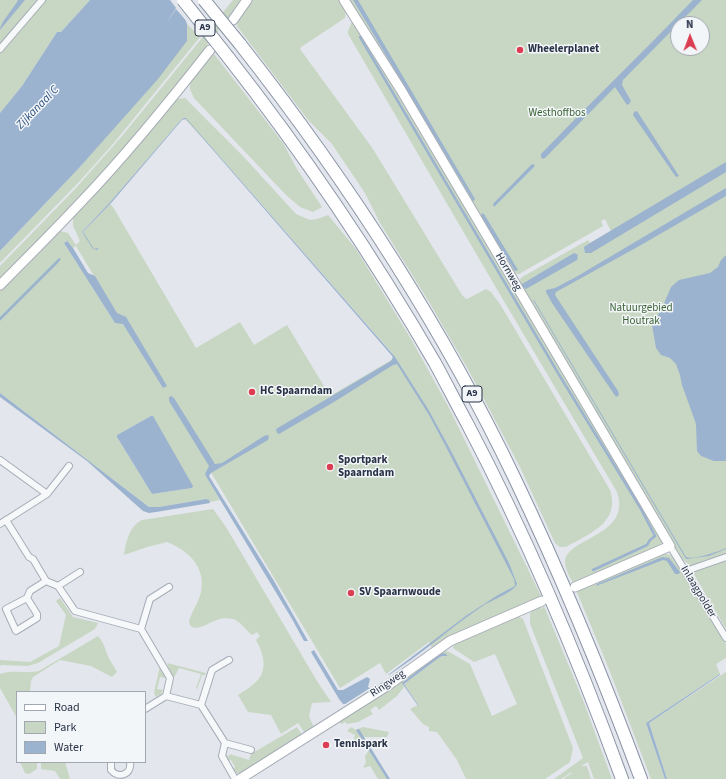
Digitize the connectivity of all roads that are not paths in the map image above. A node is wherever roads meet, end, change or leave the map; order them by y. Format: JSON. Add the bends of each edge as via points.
{"nodes":[{"id":1,"x":42,"y":0,"type":"edge"},
{"id":2,"x":182,"y":0,"type":"edge"},
{"id":3,"x":204,"y":0,"type":"edge"},
{"id":4,"x":247,"y":0,"type":"edge"},
{"id":5,"x":344,"y":0,"type":"edge"},
{"id":6,"x":233,"y":20,"type":"dead end"},
{"id":7,"x":0,"y":49,"type":"edge"},
{"id":8,"x":210,"y":50,"type":"dead end"},
{"id":9,"x":0,"y":285,"type":"edge"},
{"id":10,"x":0,"y":460,"type":"edge"},
{"id":11,"x":69,"y":466,"type":"dead end"},
{"id":12,"x":48,"y":494,"type":"junction"},
{"id":13,"x":3,"y":522,"type":"edge"},
{"id":14,"x":670,"y":546,"type":"junction"},
{"id":15,"x":726,"y":557,"type":"edge"},
{"id":16,"x":686,"y":571,"type":"junction"},
{"id":17,"x":80,"y":572,"type":"dead end"},
{"id":18,"x":46,"y":582,"type":"junction"},
{"id":19,"x":58,"y":586,"type":"junction"},
{"id":20,"x":169,"y":587,"type":"dead end"},
{"id":21,"x":575,"y":587,"type":"dead end"},
{"id":22,"x":27,"y":598,"type":"junction"},
{"id":23,"x":542,"y":601,"type":"dead end"},
{"id":24,"x":141,"y":629,"type":"junction"},
{"id":25,"x":726,"y":638,"type":"edge"},
{"id":26,"x":229,"y":660,"type":"dead end"},
{"id":27,"x":166,"y":696,"type":"junction"},
{"id":28,"x":201,"y":705,"type":"junction"},
{"id":29,"x":146,"y":708,"type":"edge"},
{"id":30,"x":225,"y":743,"type":"junction"},
{"id":31,"x":251,"y":750,"type":"dead end"},
{"id":32,"x":111,"y":763,"type":"edge"},
{"id":33,"x":130,"y":763,"type":"edge"},
{"id":34,"x":235,"y":779,"type":"edge"},
{"id":35,"x":240,"y":779,"type":"edge"},
{"id":36,"x":622,"y":779,"type":"edge"},
{"id":37,"x":641,"y":779,"type":"edge"}],
"edges":[{"from":1,"to":7,"type":"street"},
{"from":2,"to":36,"type":"highway","number":"A9","bridge":true,"via":[[299,151],[372,258],[436,364],[492,472],[538,569],[565,631]]},
{"from":3,"to":37,"type":"highway","number":"A9","bridge":true,"via":[[272,85],[346,187],[457,367],[515,477],[561,578]]},
{"from":4,"to":6,"type":"street"},
{"from":5,"to":14,"type":"street","name":"Hornweg"},
{"from":8,"to":9,"type":"street","via":[[93,189]]},
{"from":10,"to":12,"type":"street"},
{"from":11,"to":12,"type":"street"},
{"from":12,"to":13,"type":"street"},
{"from":13,"to":18,"type":"street","via":[[28,557],[33,559]]},
{"from":14,"to":16,"type":"street","name":"Inlaagpolder"},
{"from":14,"to":21,"type":"street"},
{"from":15,"to":16,"type":"street"},
{"from":16,"to":25,"type":"street","name":"Inlaagpolder"},
{"from":17,"to":19,"type":"street"},
{"from":18,"to":19,"type":"street"},
{"from":18,"to":22,"type":"street","via":[[30,591]]},
{"from":19,"to":24,"type":"street","via":[[75,611]]},
{"from":20,"to":24,"type":"street","via":[[150,599]]},
{"from":22,"to":22,"type":"street","via":[[37,618],[16,631],[6,610]]},
{"from":23,"to":35,"type":"street","name":"Ringweg","via":[[450,641],[387,686]]},
{"from":24,"to":27,"type":"street","via":[[170,678]]},
{"from":26,"to":28,"type":"street","via":[[212,670]]},
{"from":27,"to":28,"type":"street"},
{"from":27,"to":29,"type":"street"},
{"from":28,"to":30,"type":"street"},
{"from":30,"to":31,"type":"street"},
{"from":30,"to":34,"type":"street","via":[[222,756]]},
{"from":32,"to":33,"type":"street","via":[[111,770],[119,776],[128,772]]}]}
